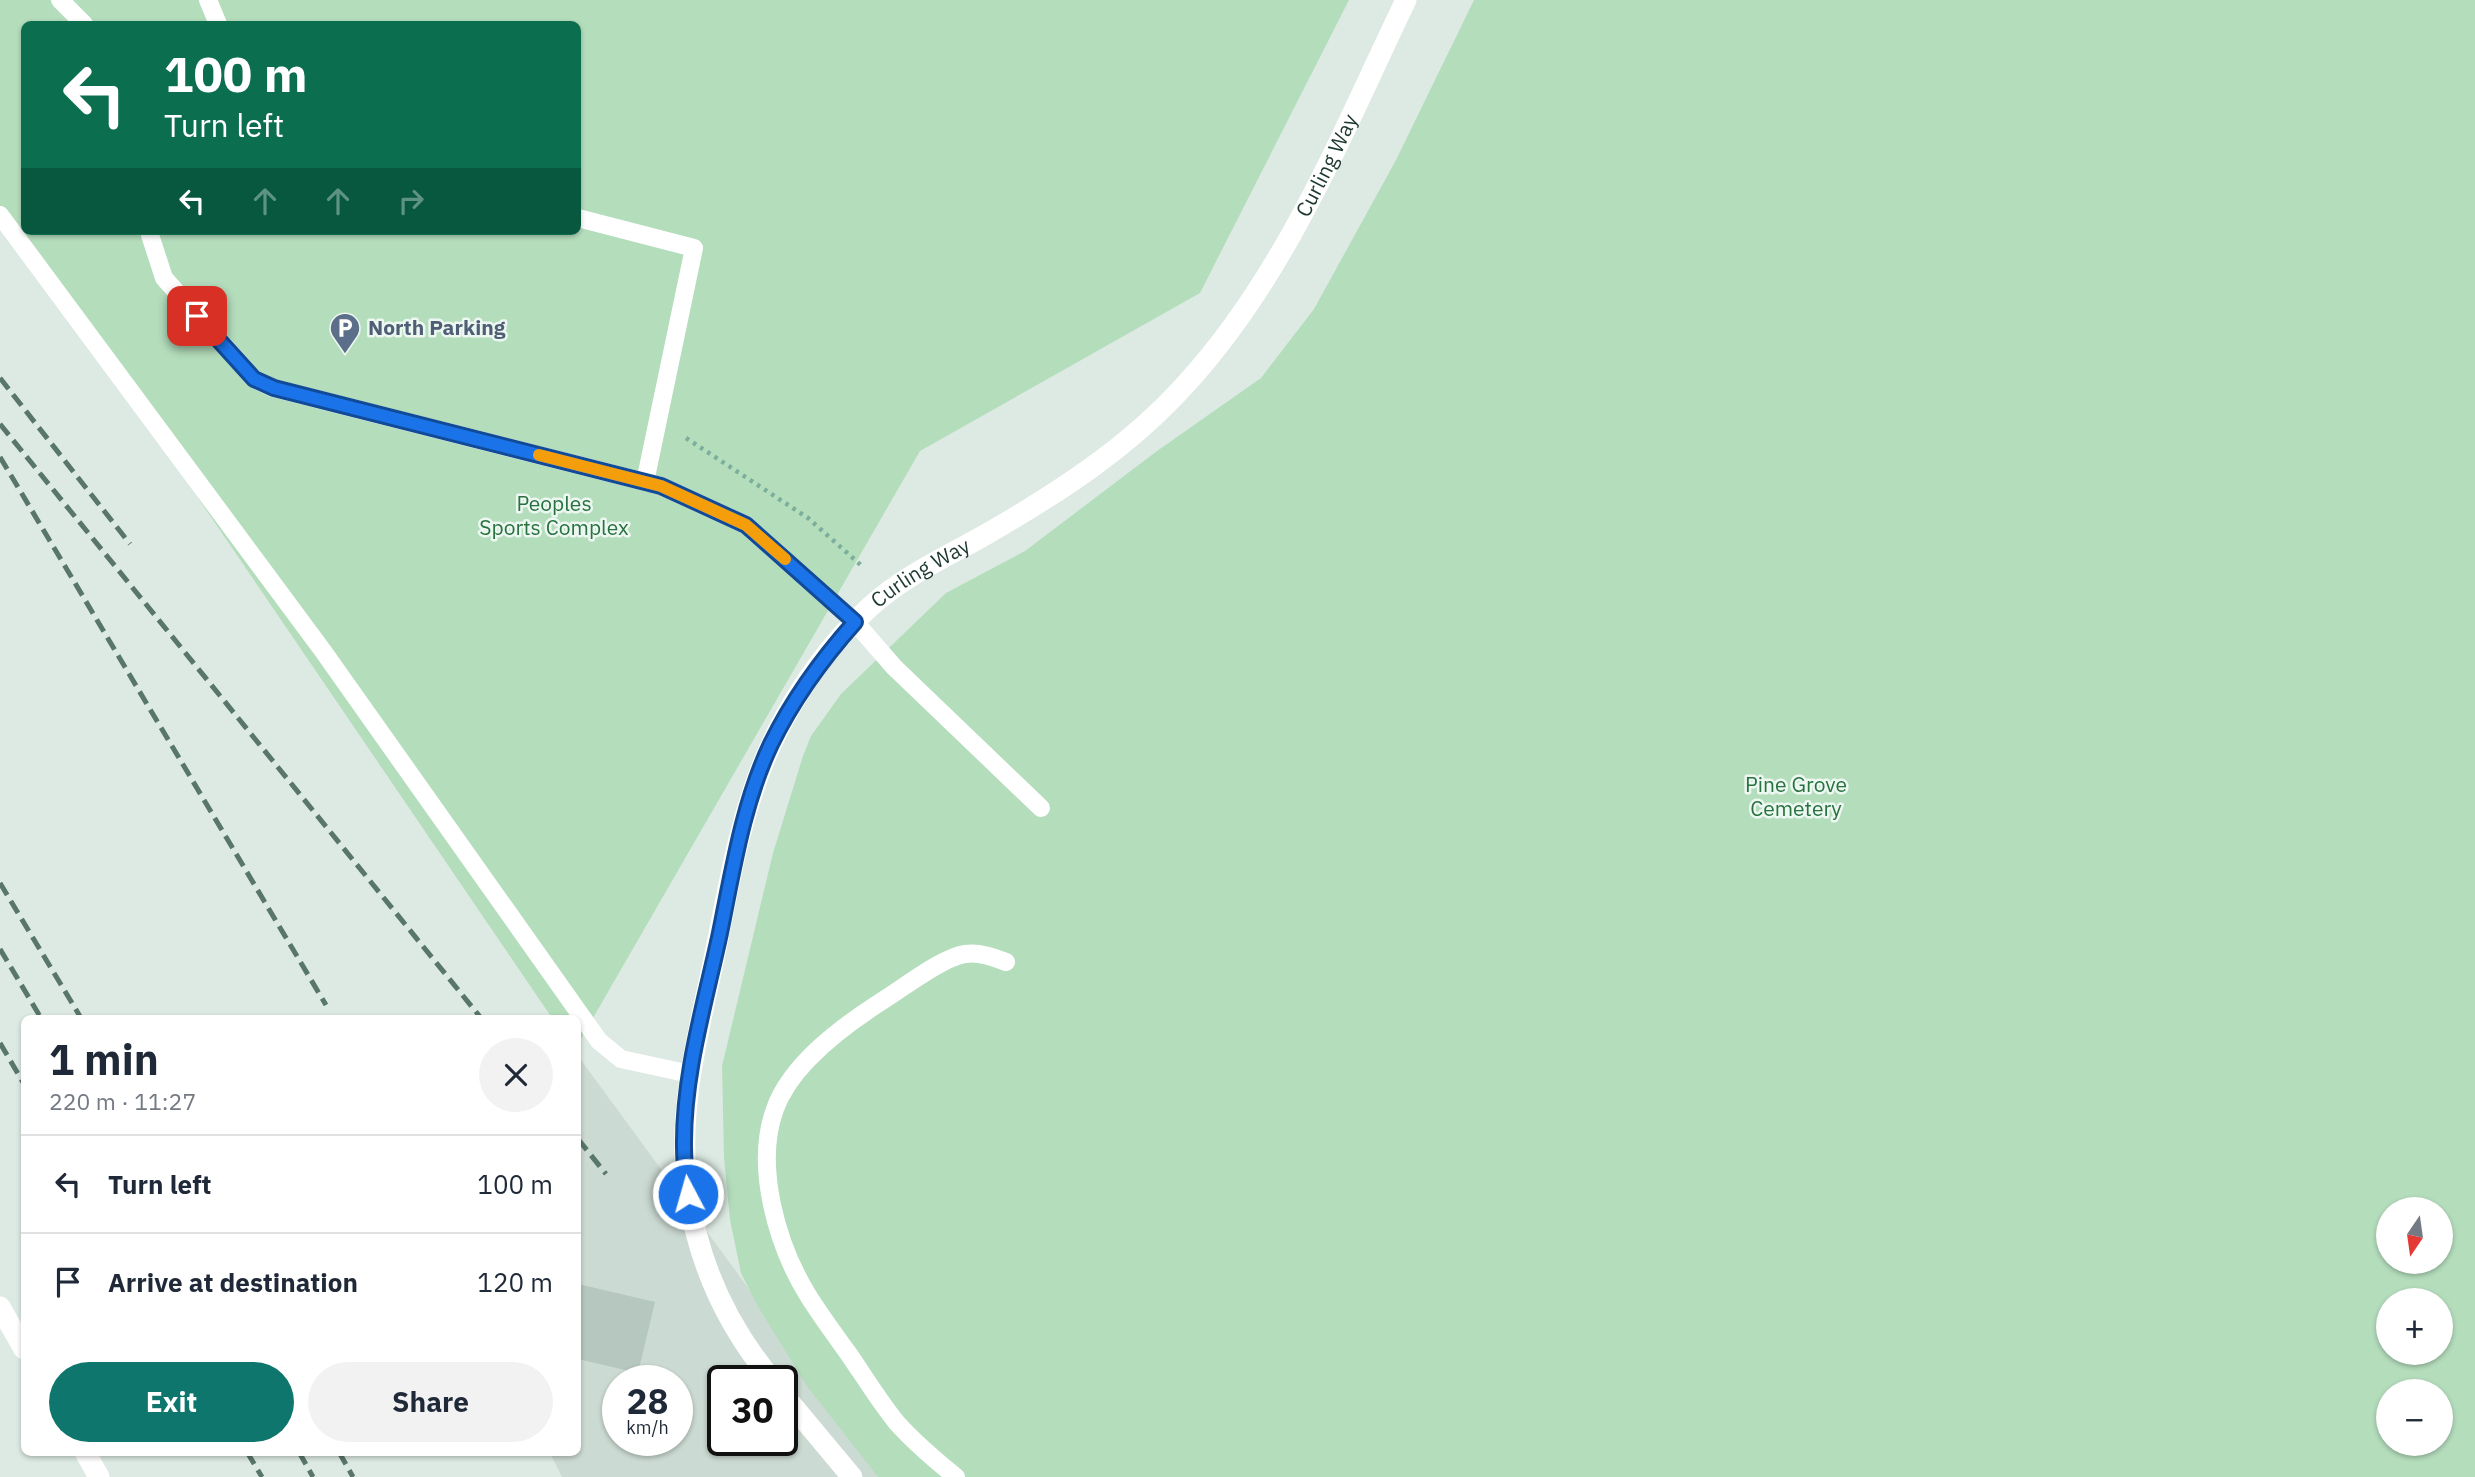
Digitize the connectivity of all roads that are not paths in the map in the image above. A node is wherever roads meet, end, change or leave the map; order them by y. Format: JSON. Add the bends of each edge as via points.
{"nodes":[{"id":1,"x":61,"y":0,"type":"edge"},
{"id":2,"x":208,"y":0,"type":"edge"},
{"id":3,"x":1406,"y":0,"type":"edge"},
{"id":4,"x":81,"y":21,"type":"edge"},
{"id":5,"x":217,"y":21,"type":"edge"},
{"id":6,"x":0,"y":215,"type":"edge"},
{"id":7,"x":581,"y":219,"type":"edge"},
{"id":8,"x":151,"y":235,"type":"edge"},
{"id":9,"x":645,"y":482,"type":"junction"},
{"id":10,"x":855,"y":622,"type":"junction"},
{"id":11,"x":1041,"y":808,"type":"dead end"},
{"id":12,"x":1006,"y":962,"type":"dead end"},
{"id":13,"x":581,"y":1015,"type":"edge"},
{"id":14,"x":581,"y":1016,"type":"edge"},
{"id":15,"x":690,"y":1074,"type":"junction"},
{"id":16,"x":0,"y":1307,"type":"edge"},
{"id":17,"x":21,"y":1344,"type":"edge"},
{"id":18,"x":760,"y":1365,"type":"edge"},
{"id":19,"x":798,"y":1411,"type":"edge"},
{"id":20,"x":87,"y":1456,"type":"edge"},
{"id":21,"x":99,"y":1477,"type":"edge"},
{"id":22,"x":852,"y":1477,"type":"edge"},
{"id":23,"x":956,"y":1477,"type":"edge"}],
"edges":[{"from":1,"to":4,"type":"lane"},
{"from":2,"to":5,"type":"lane"},
{"from":3,"to":10,"type":"street","name":"Curling Way","via":[[1286,243],[1237,321],[1189,381],[1090,470],[911,577]]},
{"from":6,"to":13,"type":"lane","via":[[323,651]]},
{"from":7,"to":9,"type":"lane","via":[[694,248]]},
{"from":8,"to":9,"type":"lane","via":[[164,278],[254,379],[274,388]]},
{"from":9,"to":10,"type":"lane","via":[[746,525]]},
{"from":10,"to":11,"type":"lane","via":[[894,667]]},
{"from":10,"to":15,"type":"street","name":"Curling Way","via":[[816,669],[788,713],[754,787]]},
{"from":12,"to":23,"type":"lane","via":[[983,954],[964,954],[945,961],[866,1012],[804,1062],[776,1107],[766,1144],[773,1211],[807,1295],[896,1422]]},
{"from":14,"to":15,"type":"lane","via":[[599,1041],[621,1059]]},
{"from":15,"to":18,"type":"street","name":"Curling Way","via":[[684,1147],[698,1244],[714,1287]]},
{"from":16,"to":17,"type":"street"},
{"from":19,"to":22,"type":"street"},
{"from":20,"to":21,"type":"street"}]}
